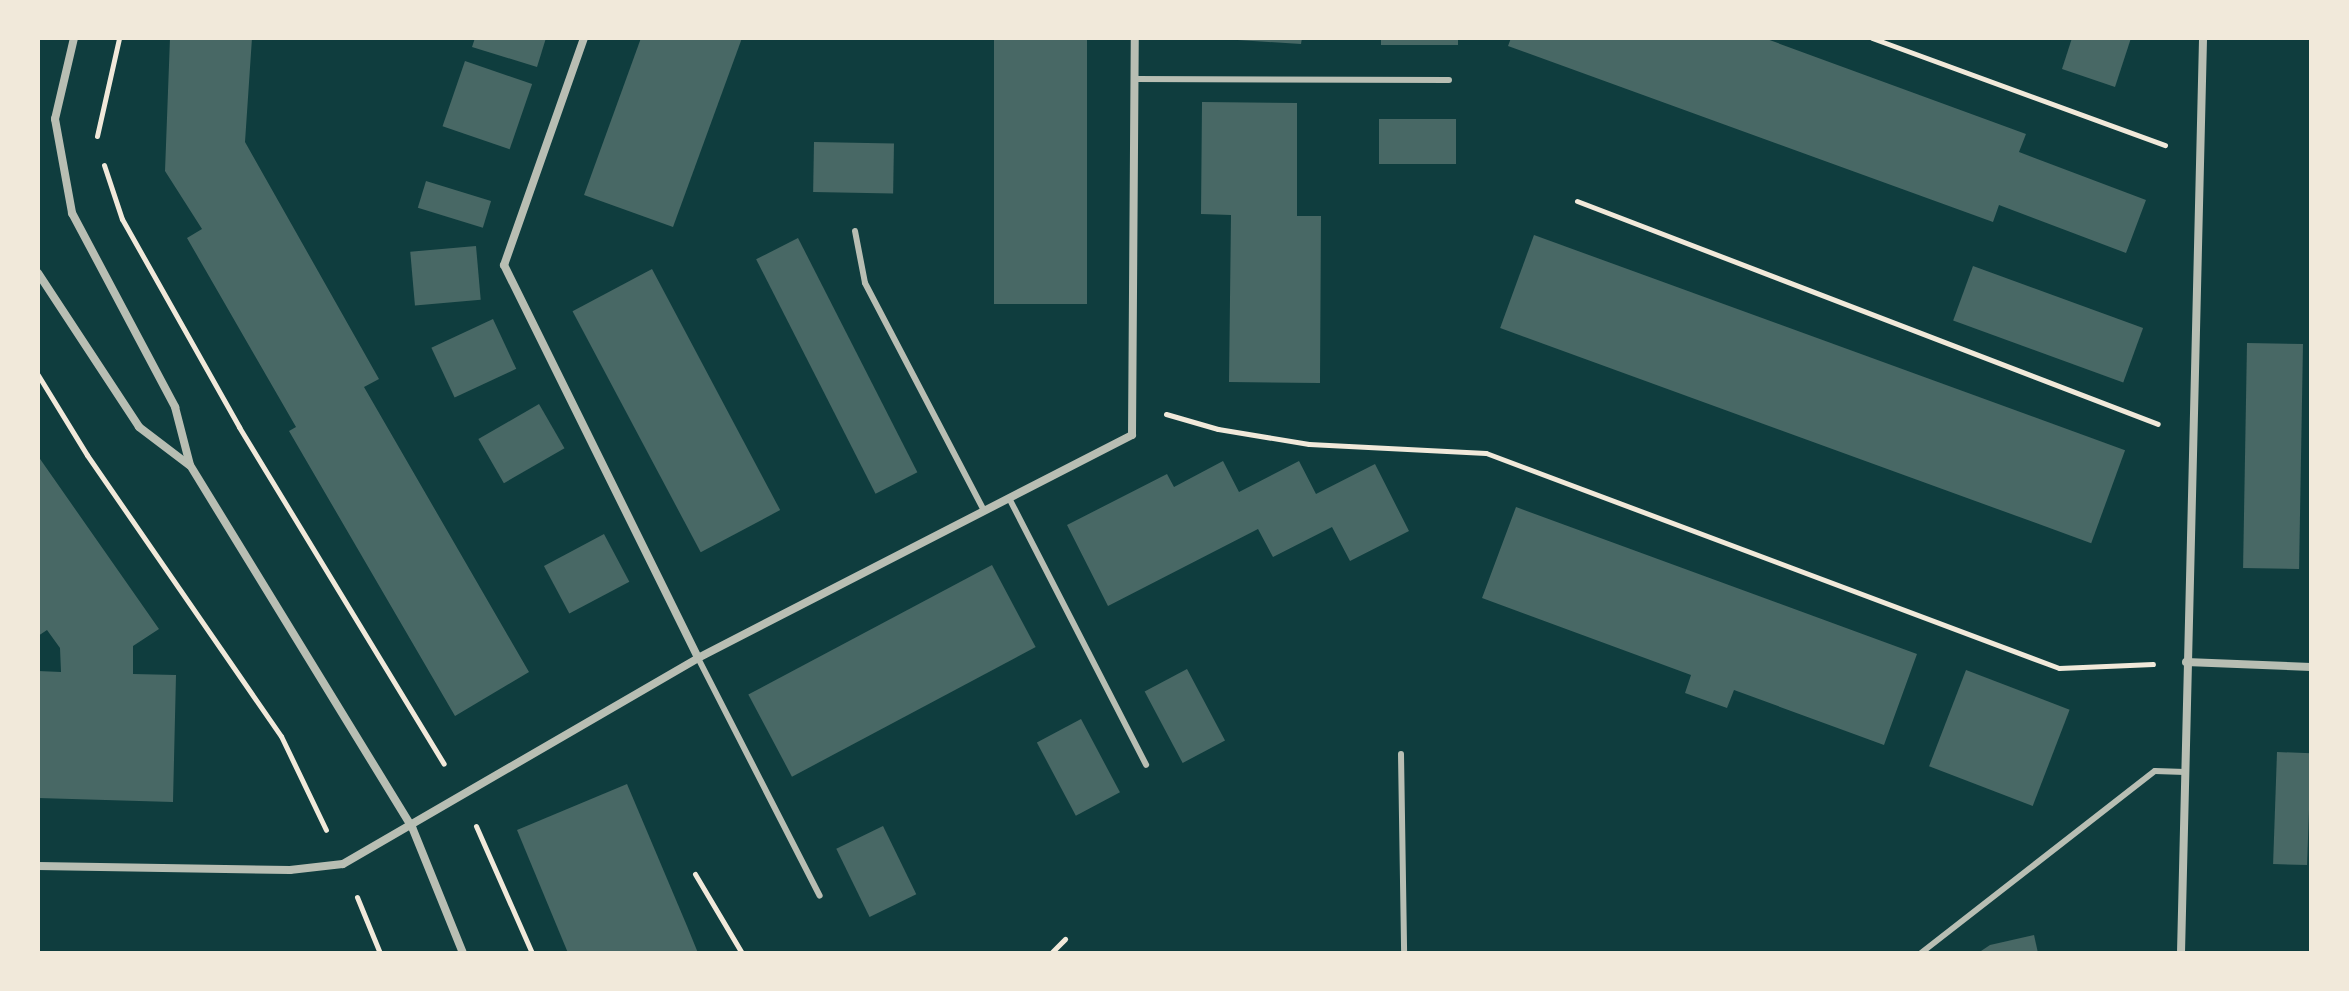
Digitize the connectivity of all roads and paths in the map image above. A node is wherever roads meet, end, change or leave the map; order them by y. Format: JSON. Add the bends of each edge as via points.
{"nodes":[{"id":1,"x":74,"y":38,"type":"edge"},
{"id":2,"x":119,"y":38,"type":"edge"},
{"id":3,"x":584,"y":38,"type":"edge"},
{"id":4,"x":1135,"y":38,"type":"edge"},
{"id":5,"x":1872,"y":38,"type":"edge"},
{"id":6,"x":2203,"y":38,"type":"edge"},
{"id":7,"x":1135,"y":79,"type":"junction"},
{"id":8,"x":1449,"y":80,"type":"dead end"},
{"id":9,"x":96,"y":142,"type":"dead end"},
{"id":10,"x":100,"y":155,"type":"dead end"},
{"id":11,"x":2199,"y":158,"type":"junction"},
{"id":12,"x":1577,"y":201,"type":"dead end"},
{"id":13,"x":855,"y":231,"type":"dead end"},
{"id":14,"x":38,"y":273,"type":"edge"},
{"id":15,"x":38,"y":375,"type":"edge"},
{"id":16,"x":1132,"y":403,"type":"junction"},
{"id":17,"x":2192,"y":437,"type":"junction"},
{"id":18,"x":190,"y":465,"type":"junction"},
{"id":19,"x":1009,"y":498,"type":"junction"},
{"id":20,"x":984,"y":511,"type":"junction"},
{"id":21,"x":698,"y":658,"type":"junction"},
{"id":22,"x":2186,"y":662,"type":"junction"},
{"id":23,"x":2311,"y":667,"type":"edge"},
{"id":24,"x":1401,"y":754,"type":"dead end"},
{"id":25,"x":1146,"y":765,"type":"dead end"},
{"id":26,"x":2185,"y":772,"type":"junction"},
{"id":27,"x":463,"y":798,"type":"junction"},
{"id":28,"x":412,"y":827,"type":"junction"},
{"id":29,"x":343,"y":864,"type":"junction"},
{"id":30,"x":38,"y":866,"type":"edge"},
{"id":31,"x":695,"y":874,"type":"dead end"},
{"id":32,"x":820,"y":896,"type":"dead end"},
{"id":33,"x":1065,"y":939,"type":"dead end"},
{"id":34,"x":380,"y":953,"type":"edge"},
{"id":35,"x":463,"y":953,"type":"edge"},
{"id":36,"x":532,"y":953,"type":"edge"},
{"id":37,"x":742,"y":953,"type":"edge"},
{"id":38,"x":1051,"y":953,"type":"edge"},
{"id":39,"x":1404,"y":953,"type":"edge"},
{"id":40,"x":1921,"y":953,"type":"edge"},
{"id":41,"x":2181,"y":953,"type":"edge"}],
"edges":[{"from":1,"to":18,"type":"street","via":[[55,119],[72,213],[175,407]]},
{"from":2,"to":9,"type":"path"},
{"from":3,"to":21,"type":"street","via":[[504,265]]},
{"from":4,"to":7,"type":"street"},
{"from":5,"to":11,"type":"path"},
{"from":6,"to":11,"type":"street"},
{"from":7,"to":8,"type":"lane"},
{"from":7,"to":16,"type":"street"},
{"from":10,"to":27,"type":"path","via":[[122,219],[239,427]]},
{"from":11,"to":17,"type":"street"},
{"from":12,"to":17,"type":"path"},
{"from":13,"to":20,"type":"lane","via":[[865,283]]},
{"from":14,"to":18,"type":"street","via":[[139,427]]},
{"from":15,"to":29,"type":"path","via":[[87,455],[281,736]]},
{"from":16,"to":19,"type":"street","via":[[1132,435]]},
{"from":16,"to":22,"type":"path","via":[[1218,429],[1309,444],[1486,453],[2059,668]]},
{"from":17,"to":22,"type":"street"},
{"from":18,"to":28,"type":"street"},
{"from":19,"to":20,"type":"street"},
{"from":19,"to":25,"type":"lane"},
{"from":20,"to":21,"type":"street"},
{"from":21,"to":27,"type":"street"},
{"from":21,"to":32,"type":"lane"},
{"from":22,"to":23,"type":"street"},
{"from":22,"to":26,"type":"street"},
{"from":24,"to":39,"type":"lane"},
{"from":26,"to":40,"type":"lane","via":[[2155,771]]},
{"from":26,"to":41,"type":"street"},
{"from":27,"to":28,"type":"street"},
{"from":27,"to":36,"type":"path"},
{"from":28,"to":29,"type":"street"},
{"from":28,"to":35,"type":"street"},
{"from":29,"to":30,"type":"street","via":[[290,870]]},
{"from":29,"to":34,"type":"path"},
{"from":31,"to":37,"type":"path"},
{"from":33,"to":38,"type":"path"}]}
